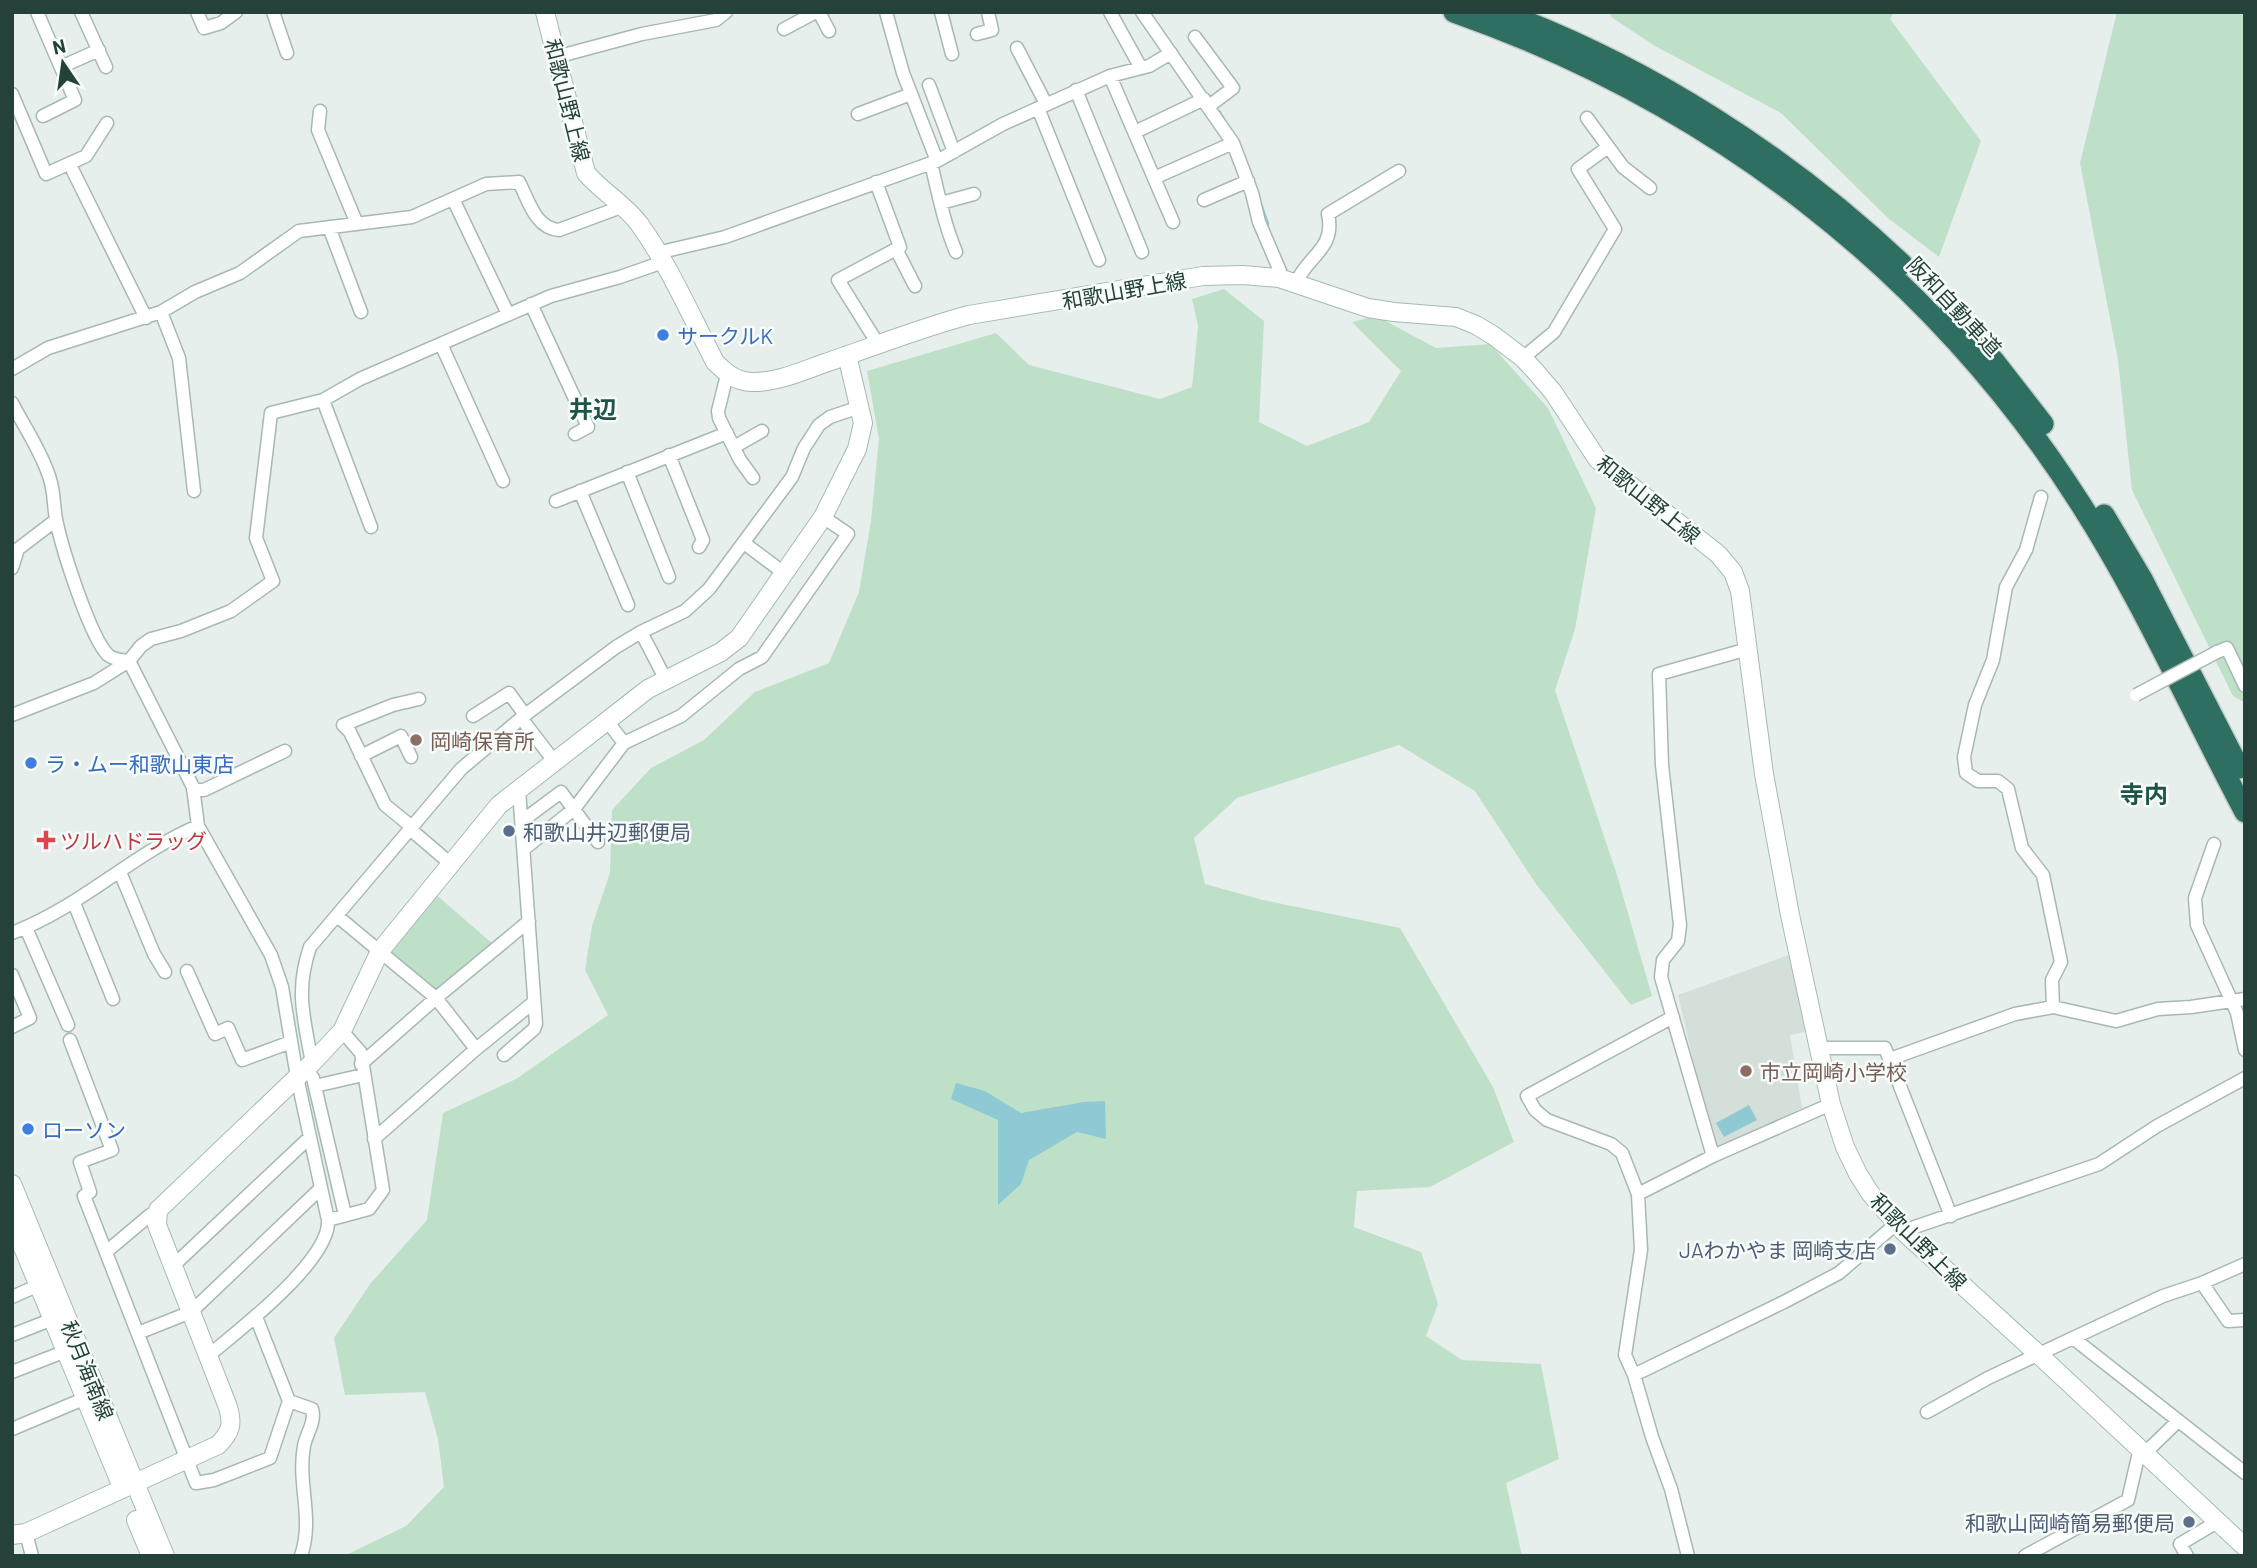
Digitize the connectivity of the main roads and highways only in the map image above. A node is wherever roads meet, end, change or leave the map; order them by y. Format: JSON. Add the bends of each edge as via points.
{"nodes":[{"id":1,"x":545,"y":12,"type":"edge"},
{"id":2,"x":1454,"y":12,"type":"edge"},
{"id":3,"x":1501,"y":12,"type":"edge"},
{"id":4,"x":847,"y":355,"type":"junction"},
{"id":5,"x":2245,"y":780,"type":"edge"},
{"id":6,"x":2245,"y":812,"type":"edge"},
{"id":7,"x":12,"y":1184,"type":"edge"},
{"id":8,"x":12,"y":1221,"type":"edge"},
{"id":9,"x":128,"y":1486,"type":"junction"},
{"id":10,"x":17,"y":1532,"type":"edge"},
{"id":11,"x":2245,"y":1547,"type":"edge"},
{"id":12,"x":151,"y":1556,"type":"edge"},
{"id":13,"x":165,"y":1556,"type":"edge"}],
"edges":[{"from":1,"to":4,"type":"main road","name":"和歌山野上線","via":[[586,173],[639,223],[715,362],[727,374],[753,382]]},
{"from":2,"to":6,"type":"highway","name":"阪和自動車道","via":[[1577,61],[1716,138],[1832,222],[1941,323],[2013,407],[2081,504]]},
{"from":3,"to":5,"type":"highway","name":"阪和自動車道","via":[[1634,72],[1753,144],[1872,236],[1952,314],[2025,398],[2093,496],[2142,579]]},
{"from":4,"to":9,"type":"main road","via":[[863,423],[857,449],[823,517],[739,638],[648,689],[499,805],[380,951],[342,1031],[158,1210],[157,1226],[228,1407],[231,1428],[218,1444]]},
{"from":4,"to":11,"type":"main road","name":"和歌山野上線","via":[[969,315],[1203,276],[1244,275],[1287,280],[1368,308],[1456,317],[1494,335],[1523,358],[1553,392],[1598,460],[1718,554],[1740,591],[1763,774],[1790,915],[1831,1104],[1858,1174],[1900,1228]]},
{"from":7,"to":9,"type":"main road","name":"秋月海南線"},
{"from":8,"to":9,"type":"main road","name":"秋月海南線"},
{"from":9,"to":10,"type":"main road"},
{"from":9,"to":12,"type":"main road","name":"秋月海南線"},
{"from":9,"to":13,"type":"main road","name":"秋月海南線"}]}
